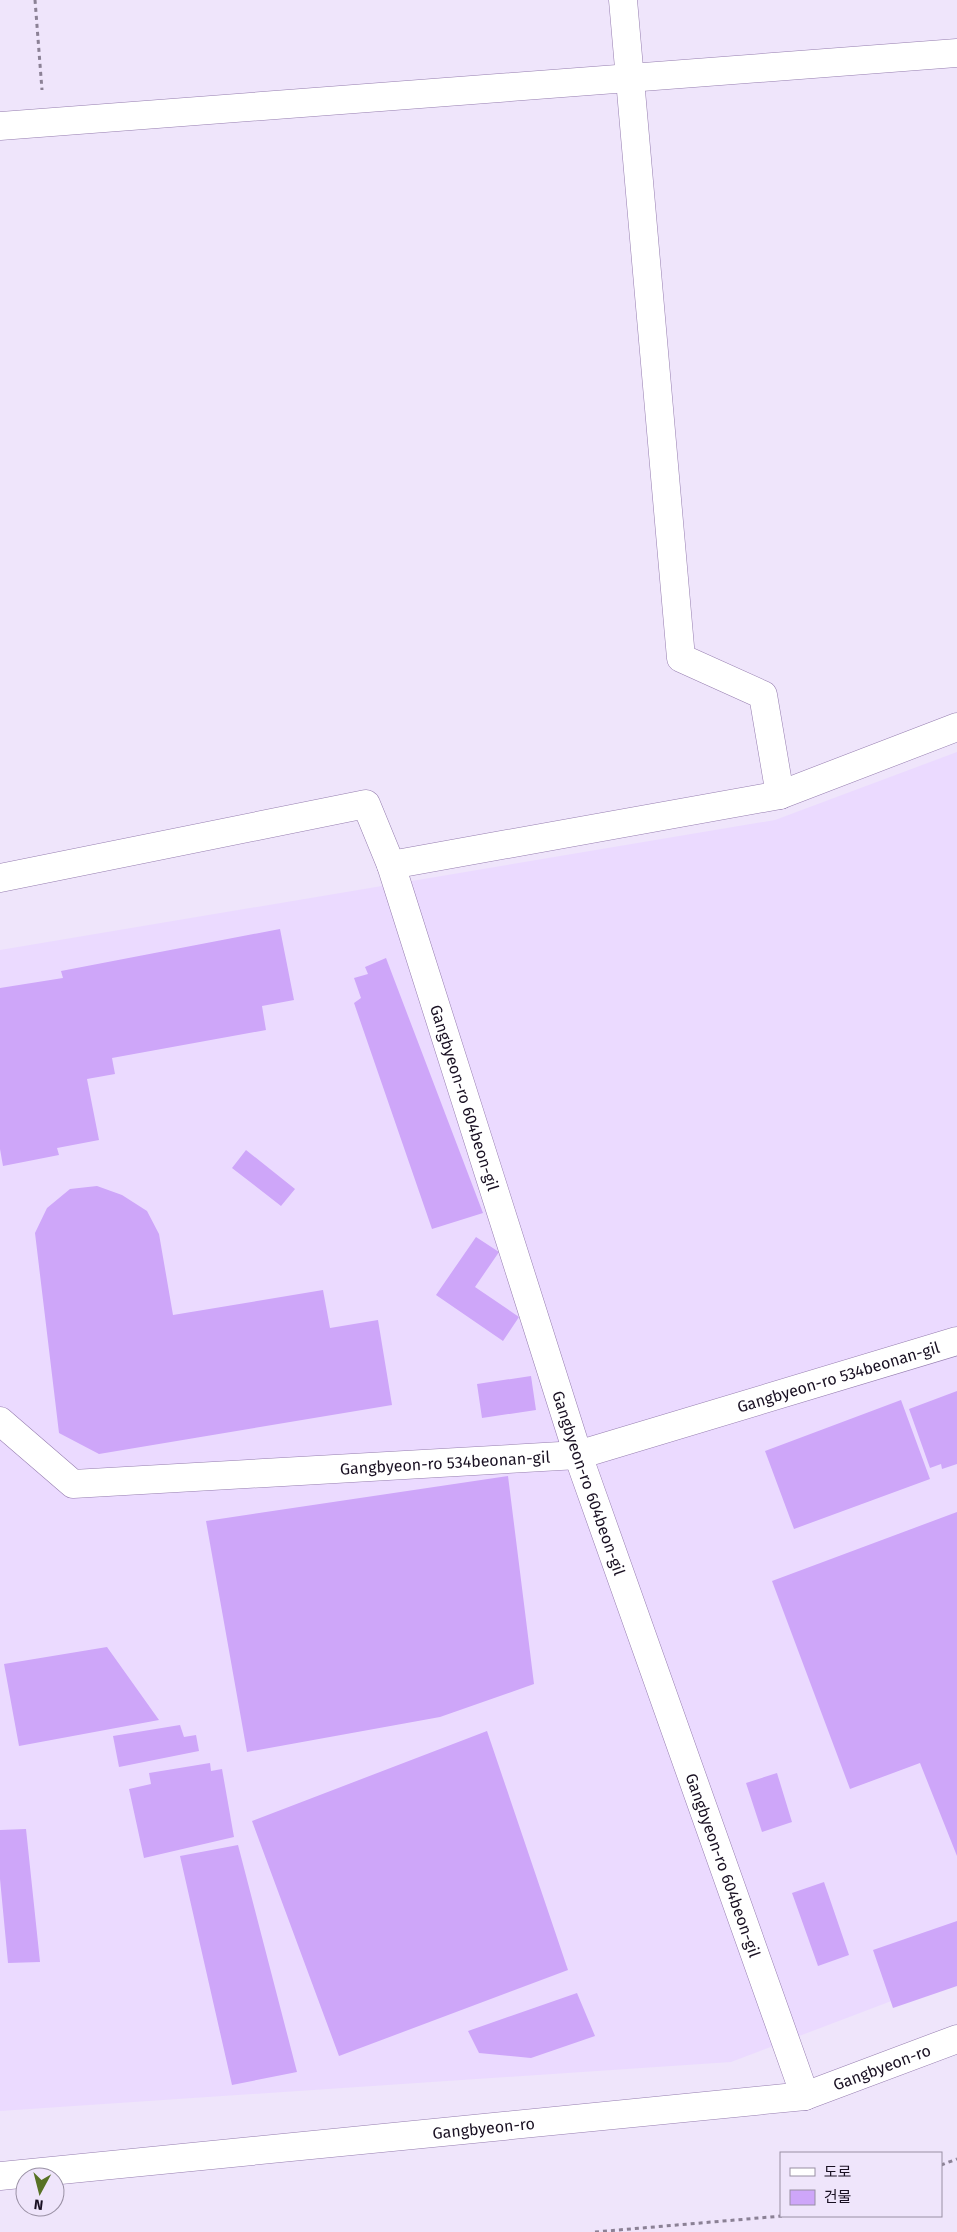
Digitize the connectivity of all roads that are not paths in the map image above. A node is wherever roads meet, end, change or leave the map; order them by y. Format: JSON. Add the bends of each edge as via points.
{"nodes":[{"id":1,"x":623,"y":0,"type":"edge"},
{"id":2,"x":957,"y":53,"type":"edge"},
{"id":3,"x":628,"y":77,"type":"junction"},
{"id":4,"x":0,"y":126,"type":"edge"},
{"id":5,"x":957,"y":727,"type":"edge"},
{"id":6,"x":780,"y":795,"type":"junction"},
{"id":7,"x":391,"y":865,"type":"junction"},
{"id":8,"x":0,"y":878,"type":"edge"},
{"id":9,"x":957,"y":1341,"type":"edge"},
{"id":10,"x":0,"y":1421,"type":"edge"},
{"id":11,"x":578,"y":1455,"type":"junction"},
{"id":12,"x":957,"y":2039,"type":"edge"},
{"id":13,"x":805,"y":2096,"type":"junction"},
{"id":14,"x":0,"y":2176,"type":"edge"}],
"edges":[{"from":1,"to":3,"type":"street"},
{"from":2,"to":3,"type":"street"},
{"from":3,"to":4,"type":"street"},
{"from":3,"to":6,"type":"street","via":[[682,658],[764,695]]},
{"from":5,"to":6,"type":"street"},
{"from":6,"to":7,"type":"street"},
{"from":7,"to":8,"type":"street","name":"Gangbyeon-ro 604beon-gil","via":[[366,804]]},
{"from":7,"to":11,"type":"street","name":"Gangbyeon-ro 604beon-gil"},
{"from":9,"to":11,"type":"street","name":"Gangbyeon-ro 534beonan-gil"},
{"from":10,"to":11,"type":"street","name":"Gangbyeon-ro 534beonan-gil","via":[[73,1484]]},
{"from":11,"to":13,"type":"street","name":"Gangbyeon-ro 604beon-gil"},
{"from":12,"to":13,"type":"street","name":"Gangbyeon-ro"},
{"from":13,"to":14,"type":"street","name":"Gangbyeon-ro"}]}
